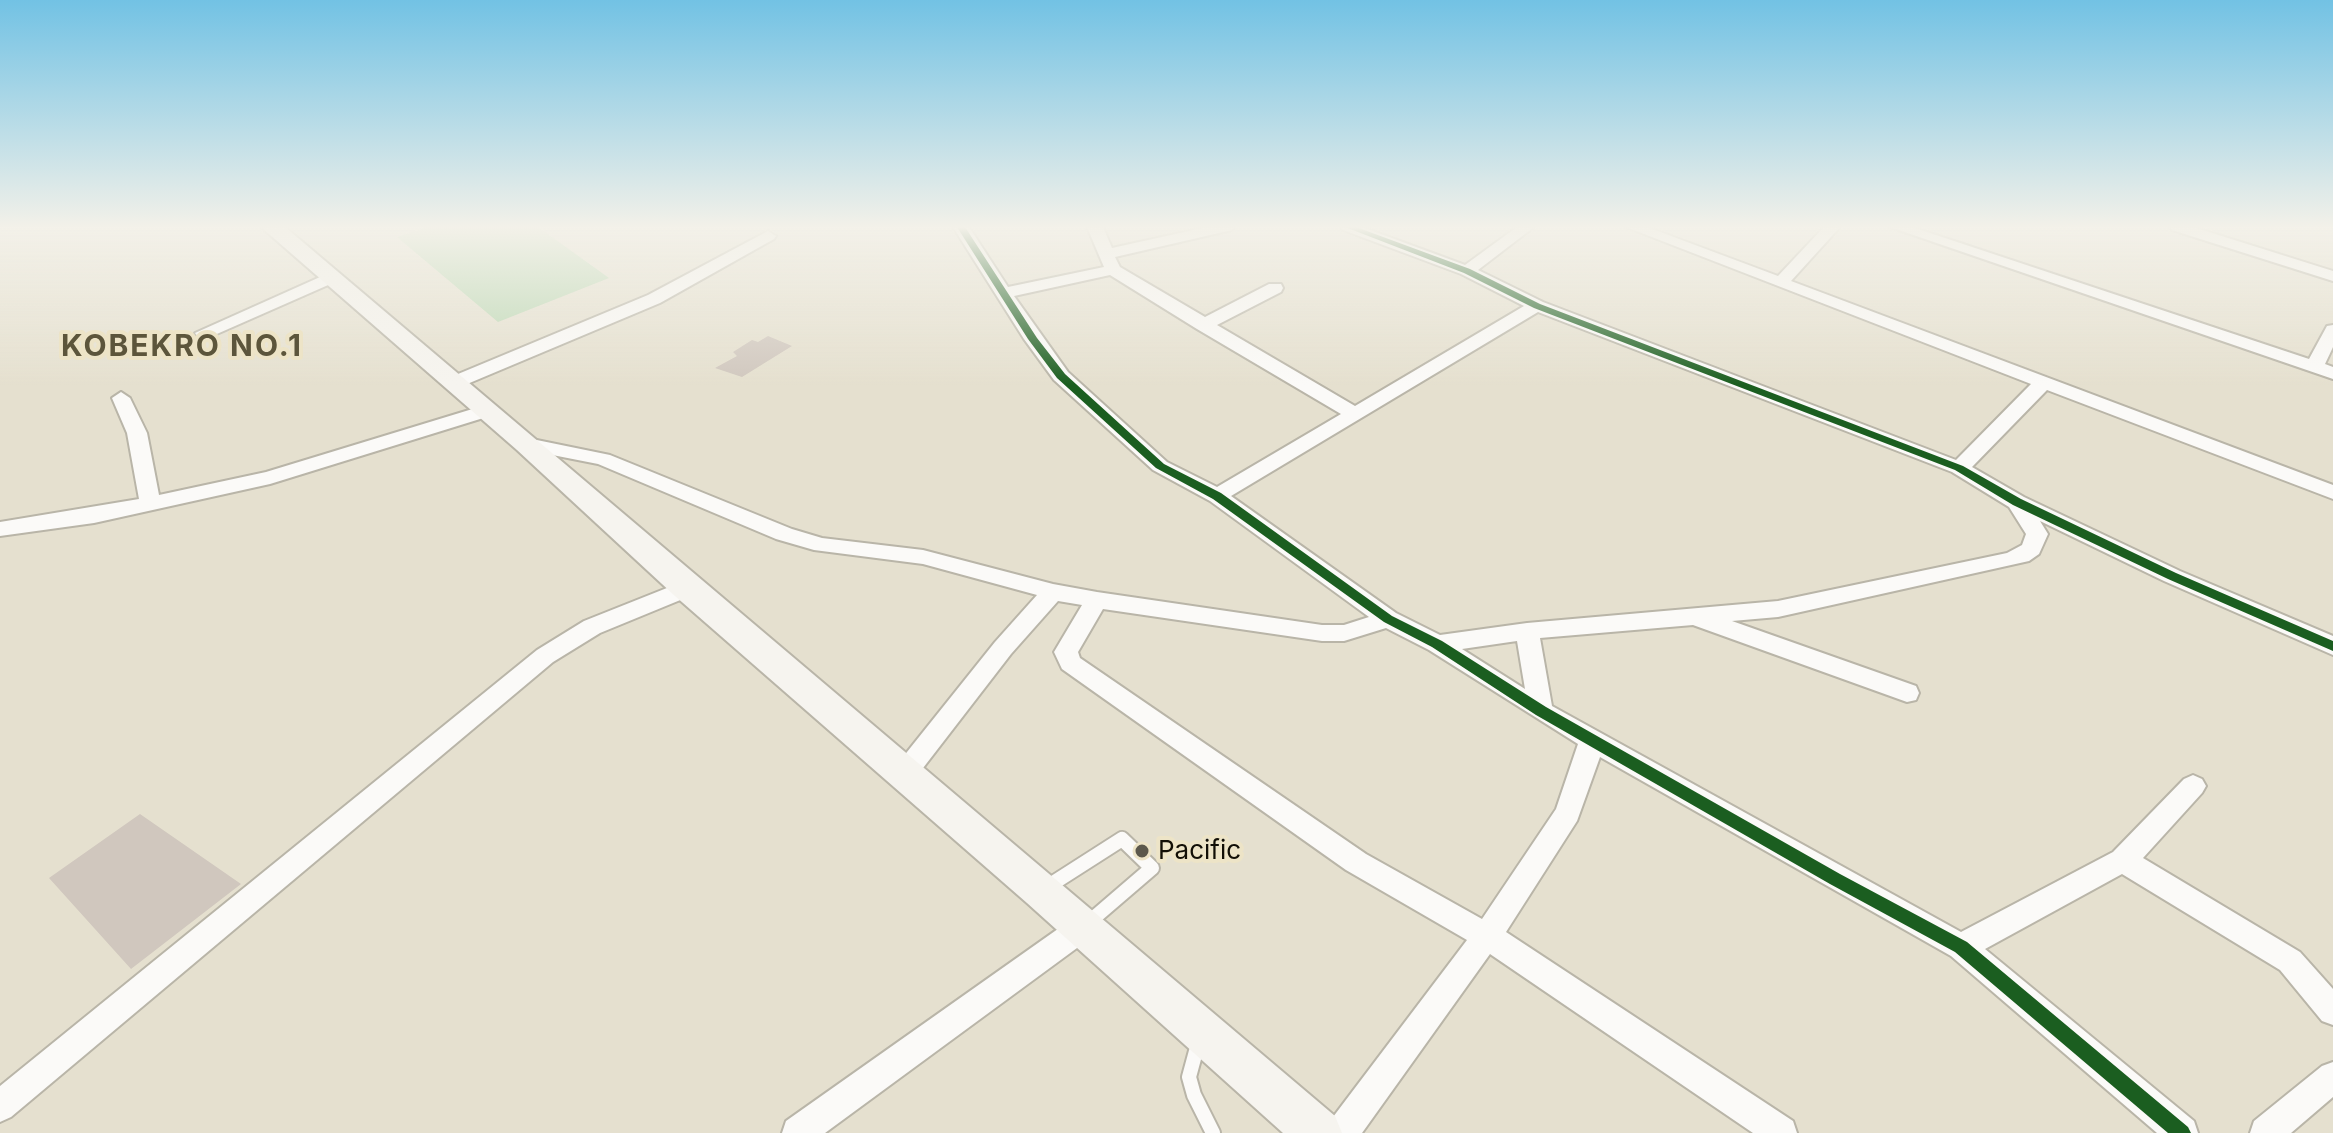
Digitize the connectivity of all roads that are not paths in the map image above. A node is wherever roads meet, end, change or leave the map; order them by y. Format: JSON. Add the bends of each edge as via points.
{"nodes":[{"id":1,"x":325,"y":280,"type":"edge"},
{"id":2,"x":331,"y":280,"type":"edge"},
{"id":3,"x":689,"y":280,"type":"edge"},
{"id":4,"x":996,"y":280,"type":"edge"},
{"id":5,"x":1049,"y":280,"type":"edge"},
{"id":6,"x":1136,"y":280,"type":"edge"},
{"id":7,"x":1485,"y":280,"type":"edge"},
{"id":8,"x":1775,"y":280,"type":"edge"},
{"id":9,"x":2055,"y":280,"type":"edge"},
{"id":10,"x":1781,"y":282,"type":"joint"},
{"id":11,"x":1275,"y":288,"type":"dead end"},
{"id":12,"x":1005,"y":293,"type":"junction"},
{"id":13,"x":1537,"y":306,"type":"junction"},
{"id":14,"x":1203,"y":325,"type":"junction"},
{"id":15,"x":2333,"y":330,"type":"edge"},
{"id":16,"x":204,"y":333,"type":"dead end"},
{"id":17,"x":2314,"y":367,"type":"junction"},
{"id":18,"x":2333,"y":373,"type":"edge"},
{"id":19,"x":453,"y":383,"type":"junction"},
{"id":20,"x":2042,"y":384,"type":"junction"},
{"id":21,"x":121,"y":398,"type":"dead end"},
{"id":22,"x":486,"y":411,"type":"junction"},
{"id":23,"x":1355,"y":414,"type":"junction"},
{"id":24,"x":527,"y":444,"type":"junction"},
{"id":25,"x":1959,"y":468,"type":"junction"},
{"id":26,"x":2333,"y":492,"type":"edge"},
{"id":27,"x":1217,"y":496,"type":"junction"},
{"id":28,"x":150,"y":502,"type":"junction"},
{"id":29,"x":2017,"y":502,"type":"junction"},
{"id":30,"x":0,"y":529,"type":"edge"},
{"id":31,"x":687,"y":588,"type":"junction"},
{"id":32,"x":1053,"y":592,"type":"junction"},
{"id":33,"x":1097,"y":600,"type":"junction"},
{"id":34,"x":1692,"y":616,"type":"junction"},
{"id":35,"x":1388,"y":619,"type":"junction"},
{"id":36,"x":1527,"y":631,"type":"junction"},
{"id":37,"x":1437,"y":644,"type":"junction"},
{"id":38,"x":2333,"y":646,"type":"edge"},
{"id":39,"x":1907,"y":693,"type":"dead end"},
{"id":40,"x":1541,"y":711,"type":"junction"},
{"id":41,"x":1593,"y":739,"type":"junction"},
{"id":42,"x":904,"y":774,"type":"junction"},
{"id":43,"x":2193,"y":786,"type":"dead end"},
{"id":44,"x":2123,"y":860,"type":"junction"},
{"id":45,"x":1041,"y":890,"type":"junction"},
{"id":46,"x":1082,"y":928,"type":"junction"},
{"id":47,"x":1487,"y":936,"type":"junction"},
{"id":48,"x":1961,"y":947,"type":"junction"},
{"id":49,"x":2333,"y":1011,"type":"edge"},
{"id":50,"x":1201,"y":1031,"type":"junction"},
{"id":51,"x":2333,"y":1077,"type":"edge"},
{"id":52,"x":0,"y":1106,"type":"edge"},
{"id":53,"x":798,"y":1133,"type":"edge"},
{"id":54,"x":1213,"y":1133,"type":"edge"},
{"id":55,"x":1318,"y":1133,"type":"edge"},
{"id":56,"x":1342,"y":1133,"type":"edge"},
{"id":57,"x":1781,"y":1133,"type":"edge"},
{"id":58,"x":2182,"y":1133,"type":"edge"},
{"id":59,"x":2266,"y":1133,"type":"edge"}],
"edges":[{"from":1,"to":16,"type":"street"},
{"from":2,"to":19,"type":"main road"},
{"from":3,"to":19,"type":"street"},
{"from":4,"to":12,"type":"street"},
{"from":5,"to":12,"type":"street"},
{"from":6,"to":14,"type":"street"},
{"from":7,"to":13,"type":"street"},
{"from":8,"to":10,"type":"street"},
{"from":9,"to":17,"type":"street"},
{"from":10,"to":20,"type":"street"},
{"from":11,"to":14,"type":"street"},
{"from":12,"to":27,"type":"street","via":[[1061,376],[1160,466]]},
{"from":13,"to":23,"type":"street"},
{"from":13,"to":25,"type":"street"},
{"from":14,"to":23,"type":"street"},
{"from":15,"to":17,"type":"street"},
{"from":17,"to":18,"type":"street"},
{"from":19,"to":22,"type":"main road"},
{"from":20,"to":25,"type":"street"},
{"from":20,"to":26,"type":"street"},
{"from":21,"to":28,"type":"street","via":[[137,433]]},
{"from":22,"to":24,"type":"main road"},
{"from":22,"to":28,"type":"street","via":[[270,478]]},
{"from":23,"to":27,"type":"street"},
{"from":24,"to":31,"type":"main road"},
{"from":24,"to":32,"type":"street","via":[[603,459],[822,545],[923,557]]},
{"from":25,"to":29,"type":"street"},
{"from":27,"to":35,"type":"street"},
{"from":28,"to":30,"type":"street"},
{"from":29,"to":34,"type":"street","via":[[2037,534],[2021,556],[1778,609]]},
{"from":29,"to":38,"type":"street"},
{"from":31,"to":42,"type":"main road"},
{"from":31,"to":52,"type":"street","via":[[592,627],[545,656]]},
{"from":32,"to":33,"type":"street"},
{"from":32,"to":42,"type":"street"},
{"from":33,"to":35,"type":"street","via":[[1322,633],[1344,633]]},
{"from":33,"to":47,"type":"street","via":[[1066,652],[1070,663],[1356,862]]},
{"from":34,"to":36,"type":"street"},
{"from":34,"to":39,"type":"street"},
{"from":35,"to":37,"type":"street"},
{"from":36,"to":37,"type":"street"},
{"from":36,"to":40,"type":"street"},
{"from":37,"to":40,"type":"street"},
{"from":40,"to":41,"type":"street"},
{"from":41,"to":47,"type":"street","via":[[1568,813]]},
{"from":41,"to":48,"type":"street"},
{"from":42,"to":45,"type":"main road"},
{"from":43,"to":44,"type":"street"},
{"from":44,"to":48,"type":"street"},
{"from":44,"to":49,"type":"street","via":[[2290,961]]},
{"from":45,"to":46,"type":"main road"},
{"from":45,"to":46,"type":"lane","via":[[1122,839],[1152,868]]},
{"from":46,"to":50,"type":"main road"},
{"from":46,"to":53,"type":"street"},
{"from":47,"to":56,"type":"street"},
{"from":47,"to":57,"type":"street"},
{"from":48,"to":58,"type":"street"},
{"from":50,"to":54,"type":"lane","via":[[1189,1077]]},
{"from":50,"to":55,"type":"main road"},
{"from":51,"to":59,"type":"street"}]}
